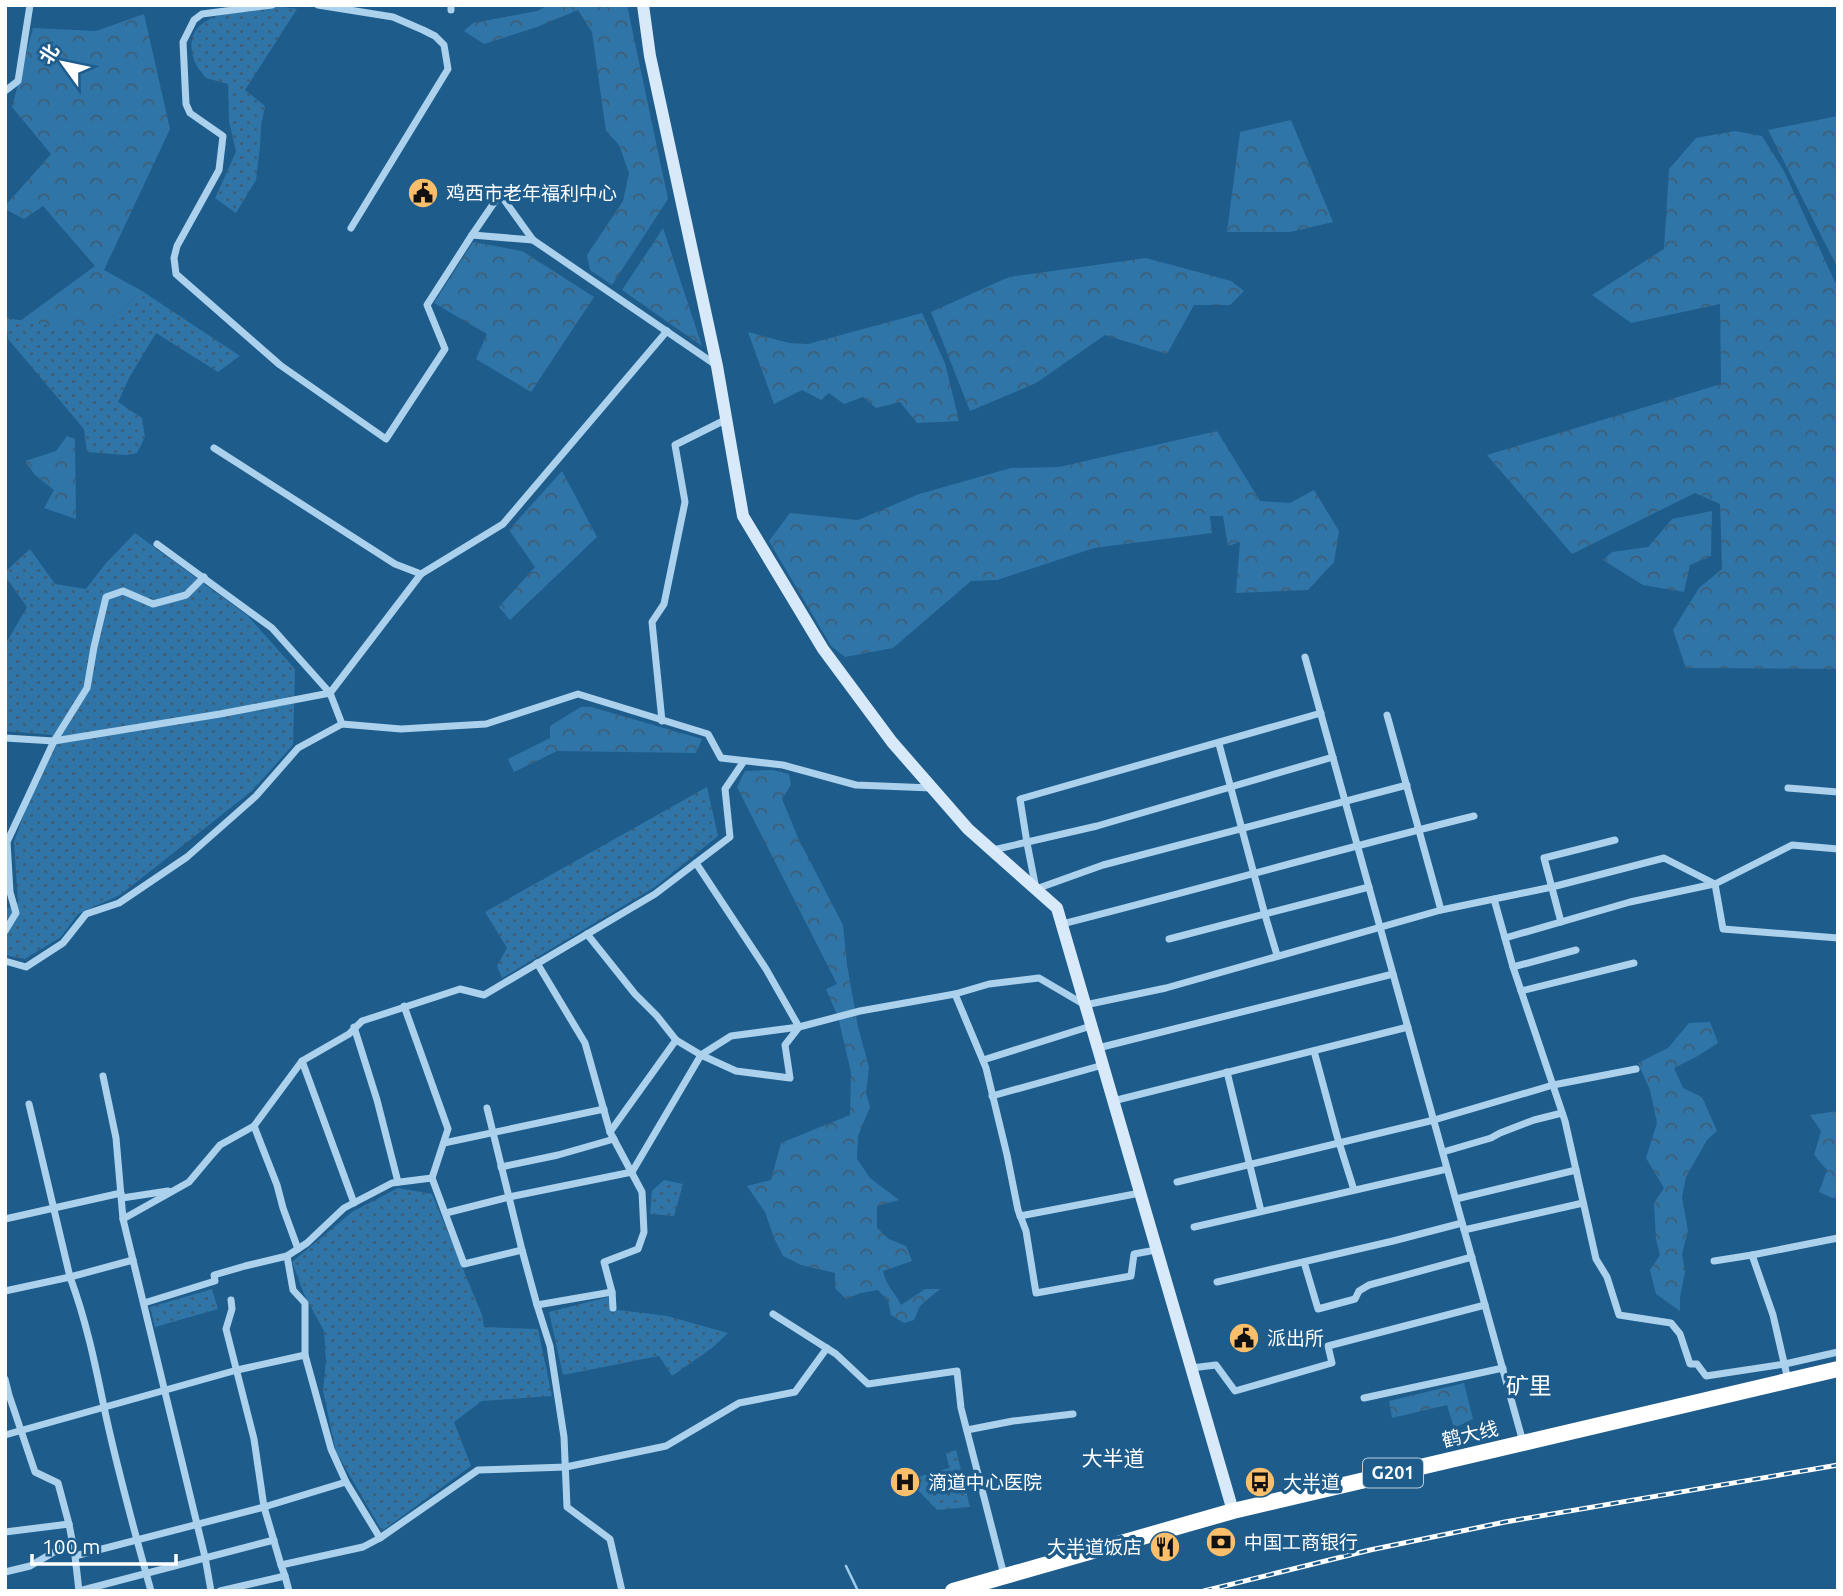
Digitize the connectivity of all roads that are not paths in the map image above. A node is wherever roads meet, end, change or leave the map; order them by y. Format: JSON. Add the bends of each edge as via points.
{"nodes":[{"id":1,"x":30,"y":5,"type":"edge"},
{"id":2,"x":272,"y":5,"type":"edge"},
{"id":3,"x":318,"y":5,"type":"edge"},
{"id":4,"x":643,"y":5,"type":"edge"},
{"id":5,"x":5,"y":91,"type":"edge"},
{"id":6,"x":351,"y":228,"type":"dead end"},
{"id":7,"x":472,"y":235,"type":"junction"},
{"id":8,"x":533,"y":240,"type":"junction"},
{"id":9,"x":667,"y":331,"type":"junction"},
{"id":10,"x":717,"y":366,"type":"junction"},
{"id":11,"x":727,"y":419,"type":"junction"},
{"id":12,"x":214,"y":448,"type":"dead end"},
{"id":13,"x":158,"y":544,"type":"dead end"},
{"id":14,"x":421,"y":574,"type":"junction"},
{"id":15,"x":204,"y":577,"type":"junction"},
{"id":16,"x":1306,"y":657,"type":"dead end"},
{"id":17,"x":330,"y":693,"type":"junction"},
{"id":18,"x":1321,"y":713,"type":"junction"},
{"id":19,"x":1387,"y":715,"type":"dead end"},
{"id":20,"x":662,"y":720,"type":"junction"},
{"id":21,"x":342,"y":724,"type":"junction"},
{"id":22,"x":5,"y":738,"type":"edge"},
{"id":23,"x":54,"y":741,"type":"junction"},
{"id":24,"x":1219,"y":744,"type":"junction"},
{"id":25,"x":1333,"y":757,"type":"junction"},
{"id":26,"x":744,"y":761,"type":"junction"},
{"id":27,"x":1407,"y":785,"type":"junction"},
{"id":28,"x":1230,"y":786,"type":"junction"},
{"id":29,"x":933,"y":788,"type":"junction"},
{"id":30,"x":1788,"y":788,"type":"dead end"},
{"id":31,"x":1838,"y":792,"type":"edge"},
{"id":32,"x":1346,"y":801,"type":"junction"},
{"id":33,"x":1474,"y":816,"type":"dead end"},
{"id":34,"x":1242,"y":829,"type":"junction"},
{"id":35,"x":1419,"y":830,"type":"junction"},
{"id":36,"x":1615,"y":840,"type":"dead end"},
{"id":37,"x":1027,"y":843,"type":"junction"},
{"id":38,"x":1357,"y":845,"type":"junction"},
{"id":39,"x":1838,"y":849,"type":"edge"},
{"id":40,"x":992,"y":850,"type":"junction"},
{"id":41,"x":696,"y":863,"type":"junction"},
{"id":42,"x":1253,"y":873,"type":"junction"},
{"id":43,"x":1715,"y":884,"type":"junction"},
{"id":44,"x":1369,"y":887,"type":"junction"},
{"id":45,"x":1552,"y":887,"type":"junction"},
{"id":46,"x":1036,"y":889,"type":"junction"},
{"id":47,"x":1494,"y":898,"type":"junction"},
{"id":48,"x":1441,"y":909,"type":"junction"},
{"id":49,"x":1265,"y":915,"type":"junction"},
{"id":50,"x":1561,"y":922,"type":"junction"},
{"id":51,"x":1062,"y":924,"type":"junction"},
{"id":52,"x":1381,"y":927,"type":"junction"},
{"id":53,"x":5,"y":931,"type":"edge"},
{"id":54,"x":587,"y":934,"type":"junction"},
{"id":55,"x":1505,"y":938,"type":"junction"},
{"id":56,"x":1838,"y":938,"type":"edge"},
{"id":57,"x":1169,"y":939,"type":"dead end"},
{"id":58,"x":1576,"y":950,"type":"dead end"},
{"id":59,"x":1277,"y":955,"type":"junction"},
{"id":60,"x":5,"y":961,"type":"edge"},
{"id":61,"x":537,"y":963,"type":"junction"},
{"id":62,"x":1634,"y":963,"type":"dead end"},
{"id":63,"x":1513,"y":967,"type":"junction"},
{"id":64,"x":1393,"y":974,"type":"junction"},
{"id":65,"x":1521,"y":991,"type":"junction"},
{"id":66,"x":955,"y":994,"type":"junction"},
{"id":67,"x":1085,"y":1005,"type":"junction"},
{"id":68,"x":404,"y":1006,"type":"junction"},
{"id":69,"x":1091,"y":1026,"type":"junction"},
{"id":70,"x":354,"y":1027,"type":"junction"},
{"id":71,"x":799,"y":1027,"type":"junction"},
{"id":72,"x":1408,"y":1027,"type":"junction"},
{"id":73,"x":676,"y":1040,"type":"junction"},
{"id":74,"x":1098,"y":1048,"type":"junction"},
{"id":75,"x":1314,"y":1051,"type":"junction"},
{"id":76,"x":701,"y":1055,"type":"junction"},
{"id":77,"x":982,"y":1060,"type":"junction"},
{"id":78,"x":302,"y":1061,"type":"junction"},
{"id":79,"x":1103,"y":1065,"type":"junction"},
{"id":80,"x":1636,"y":1069,"type":"dead end"},
{"id":81,"x":1227,"y":1072,"type":"junction"},
{"id":82,"x":103,"y":1076,"type":"dead end"},
{"id":83,"x":1553,"y":1085,"type":"junction"},
{"id":84,"x":992,"y":1096,"type":"junction"},
{"id":85,"x":1113,"y":1101,"type":"junction"},
{"id":86,"x":29,"y":1104,"type":"dead end"},
{"id":87,"x":486,"y":1108,"type":"dead end"},
{"id":88,"x":604,"y":1109,"type":"junction"},
{"id":89,"x":1562,"y":1113,"type":"junction"},
{"id":90,"x":1434,"y":1121,"type":"junction"},
{"id":91,"x":254,"y":1126,"type":"junction"},
{"id":92,"x":492,"y":1133,"type":"junction"},
{"id":93,"x":612,"y":1135,"type":"junction"},
{"id":94,"x":444,"y":1143,"type":"junction"},
{"id":95,"x":1339,"y":1143,"type":"junction"},
{"id":96,"x":1443,"y":1152,"type":"junction"},
{"id":97,"x":1251,"y":1164,"type":"junction"},
{"id":98,"x":501,"y":1167,"type":"junction"},
{"id":99,"x":1447,"y":1168,"type":"junction"},
{"id":100,"x":1576,"y":1170,"type":"junction"},
{"id":101,"x":632,"y":1172,"type":"junction"},
{"id":102,"x":432,"y":1178,"type":"junction"},
{"id":103,"x":1177,"y":1181,"type":"dead end"},
{"id":104,"x":398,"y":1182,"type":"junction"},
{"id":105,"x":172,"y":1190,"type":"junction"},
{"id":106,"x":1354,"y":1190,"type":"junction"},
{"id":107,"x":1140,"y":1194,"type":"junction"},
{"id":108,"x":122,"y":1195,"type":"junction"},
{"id":109,"x":509,"y":1197,"type":"junction"},
{"id":110,"x":1456,"y":1199,"type":"junction"},
{"id":111,"x":354,"y":1203,"type":"junction"},
{"id":112,"x":1583,"y":1203,"type":"junction"},
{"id":113,"x":54,"y":1208,"type":"junction"},
{"id":114,"x":1261,"y":1211,"type":"junction"},
{"id":115,"x":446,"y":1213,"type":"junction"},
{"id":116,"x":1020,"y":1216,"type":"junction"},
{"id":117,"x":5,"y":1219,"type":"edge"},
{"id":118,"x":123,"y":1219,"type":"junction"},
{"id":119,"x":1463,"y":1226,"type":"junction"},
{"id":120,"x":1194,"y":1227,"type":"dead end"},
{"id":121,"x":1838,"y":1238,"type":"edge"},
{"id":122,"x":298,"y":1249,"type":"junction"},
{"id":123,"x":522,"y":1250,"type":"junction"},
{"id":124,"x":1156,"y":1250,"type":"junction"},
{"id":125,"x":1752,"y":1255,"type":"junction"},
{"id":126,"x":287,"y":1256,"type":"junction"},
{"id":127,"x":1472,"y":1257,"type":"junction"},
{"id":128,"x":133,"y":1260,"type":"junction"},
{"id":129,"x":1714,"y":1261,"type":"dead end"},
{"id":130,"x":1304,"y":1262,"type":"junction"},
{"id":131,"x":70,"y":1277,"type":"junction"},
{"id":132,"x":1217,"y":1282,"type":"dead end"},
{"id":133,"x":5,"y":1291,"type":"edge"},
{"id":134,"x":612,"y":1292,"type":"junction"},
{"id":135,"x":231,"y":1300,"type":"dead end"},
{"id":136,"x":144,"y":1303,"type":"junction"},
{"id":137,"x":537,"y":1305,"type":"junction"},
{"id":138,"x":1485,"y":1305,"type":"junction"},
{"id":139,"x":613,"y":1308,"type":"dead end"},
{"id":140,"x":773,"y":1314,"type":"dead end"},
{"id":141,"x":827,"y":1348,"type":"junction"},
{"id":142,"x":1838,"y":1352,"type":"edge"},
{"id":143,"x":305,"y":1355,"type":"junction"},
{"id":144,"x":1191,"y":1368,"type":"junction"},
{"id":145,"x":1503,"y":1368,"type":"junction"},
{"id":146,"x":1838,"y":1369,"type":"edge"},
{"id":147,"x":237,"y":1370,"type":"junction"},
{"id":148,"x":1787,"y":1372,"type":"junction"},
{"id":149,"x":5,"y":1379,"type":"edge"},
{"id":150,"x":165,"y":1391,"type":"junction"},
{"id":151,"x":1364,"y":1398,"type":"dead end"},
{"id":152,"x":105,"y":1408,"type":"junction"},
{"id":153,"x":1073,"y":1414,"type":"dead end"},
{"id":154,"x":21,"y":1430,"type":"junction"},
{"id":155,"x":967,"y":1430,"type":"junction"},
{"id":156,"x":5,"y":1435,"type":"edge"},
{"id":157,"x":1523,"y":1443,"type":"junction"},
{"id":158,"x":566,"y":1467,"type":"junction"},
{"id":159,"x":346,"y":1482,"type":"junction"},
{"id":160,"x":264,"y":1507,"type":"junction"},
{"id":161,"x":1233,"y":1511,"type":"junction"},
{"id":162,"x":69,"y":1524,"type":"junction"},
{"id":163,"x":198,"y":1525,"type":"junction"},
{"id":164,"x":5,"y":1532,"type":"edge"},
{"id":165,"x":380,"y":1538,"type":"junction"},
{"id":166,"x":274,"y":1540,"type":"junction"},
{"id":167,"x":73,"y":1541,"type":"junction"},
{"id":168,"x":137,"y":1541,"type":"junction"},
{"id":169,"x":75,"y":1556,"type":"junction"},
{"id":170,"x":205,"y":1557,"type":"junction"},
{"id":171,"x":281,"y":1565,"type":"junction"},
{"id":172,"x":5,"y":1572,"type":"edge"},
{"id":173,"x":146,"y":1572,"type":"junction"},
{"id":174,"x":1004,"y":1576,"type":"junction"},
{"id":175,"x":285,"y":1577,"type":"junction"},
{"id":176,"x":79,"y":1591,"type":"edge"},
{"id":177,"x":151,"y":1591,"type":"edge"},
{"id":178,"x":211,"y":1591,"type":"edge"},
{"id":179,"x":220,"y":1591,"type":"edge"},
{"id":180,"x":289,"y":1591,"type":"edge"},
{"id":181,"x":621,"y":1591,"type":"edge"},
{"id":182,"x":953,"y":1591,"type":"edge"}],
"edges":[{"from":1,"to":5,"type":"street","via":[[18,82]]},
{"from":2,"to":7,"type":"street","via":[[202,14],[183,42],[186,104],[190,113],[223,136],[219,170],[177,246],[176,274],[281,365],[386,439],[445,349],[427,305]]},
{"from":3,"to":6,"type":"street","via":[[393,17],[423,30],[444,46],[448,69]]},
{"from":4,"to":10,"type":"street"},
{"from":7,"to":8,"type":"street"},
{"from":7,"to":8,"type":"street","via":[[500,194]]},
{"from":8,"to":9,"type":"street"},
{"from":9,"to":10,"type":"street"},
{"from":9,"to":14,"type":"street","via":[[503,524]]},
{"from":10,"to":11,"type":"street"},
{"from":11,"to":20,"type":"street","via":[[675,445],[685,502],[664,604],[652,622]]},
{"from":11,"to":29,"type":"street","via":[[743,516],[823,649],[892,742]]},
{"from":12,"to":14,"type":"street","via":[[395,564]]},
{"from":13,"to":15,"type":"street"},
{"from":14,"to":17,"type":"street"},
{"from":15,"to":17,"type":"street","via":[[272,628]]},
{"from":15,"to":23,"type":"street","via":[[186,595],[153,604],[123,591],[106,597],[87,688]]},
{"from":16,"to":18,"type":"street"},
{"from":17,"to":21,"type":"street"},
{"from":17,"to":23,"type":"street"},
{"from":18,"to":24,"type":"street"},
{"from":18,"to":25,"type":"street"},
{"from":19,"to":27,"type":"street"},
{"from":20,"to":21,"type":"street","via":[[578,694],[486,724],[401,729]]},
{"from":20,"to":26,"type":"street","via":[[708,734],[721,758]]},
{"from":21,"to":60,"type":"street","via":[[298,748],[256,796],[187,857],[119,903],[86,914],[63,943],[26,967]]},
{"from":22,"to":23,"type":"street"},
{"from":23,"to":53,"type":"street","via":[[7,842],[16,913]]},
{"from":24,"to":28,"type":"street"},
{"from":24,"to":37,"type":"street","via":[[1020,799]]},
{"from":25,"to":28,"type":"street"},
{"from":25,"to":32,"type":"street"},
{"from":26,"to":29,"type":"street","via":[[783,765],[856,785]]},
{"from":26,"to":41,"type":"street","via":[[725,789],[730,837]]},
{"from":27,"to":32,"type":"street"},
{"from":27,"to":35,"type":"street"},
{"from":28,"to":34,"type":"street"},
{"from":28,"to":37,"type":"street"},
{"from":29,"to":40,"type":"street"},
{"from":30,"to":31,"type":"street"},
{"from":32,"to":34,"type":"street"},
{"from":32,"to":38,"type":"street"},
{"from":33,"to":35,"type":"street"},
{"from":34,"to":42,"type":"street"},
{"from":34,"to":46,"type":"street","via":[[1103,865]]},
{"from":35,"to":38,"type":"street"},
{"from":35,"to":48,"type":"street"},
{"from":36,"to":45,"type":"street","via":[[1544,858]]},
{"from":37,"to":40,"type":"street"},
{"from":37,"to":46,"type":"street"},
{"from":38,"to":42,"type":"street"},
{"from":38,"to":44,"type":"street"},
{"from":39,"to":43,"type":"street","via":[[1792,845]]},
{"from":40,"to":46,"type":"street"},
{"from":41,"to":54,"type":"street","via":[[655,894]]},
{"from":41,"to":71,"type":"street"},
{"from":42,"to":49,"type":"street"},
{"from":42,"to":51,"type":"street"},
{"from":43,"to":45,"type":"street","via":[[1664,858]]},
{"from":43,"to":50,"type":"street"},
{"from":43,"to":56,"type":"street","via":[[1723,929]]},
{"from":44,"to":49,"type":"street"},
{"from":44,"to":52,"type":"street"},
{"from":45,"to":47,"type":"street"},
{"from":45,"to":50,"type":"street"},
{"from":46,"to":51,"type":"street","via":[[1057,908]]},
{"from":47,"to":48,"type":"street"},
{"from":47,"to":55,"type":"street"},
{"from":48,"to":52,"type":"street"},
{"from":49,"to":57,"type":"street"},
{"from":49,"to":59,"type":"street"},
{"from":50,"to":55,"type":"street"},
{"from":51,"to":67,"type":"street"},
{"from":52,"to":59,"type":"street"},
{"from":52,"to":64,"type":"street"},
{"from":54,"to":61,"type":"street"},
{"from":54,"to":73,"type":"street"},
{"from":55,"to":63,"type":"street"},
{"from":58,"to":63,"type":"street"},
{"from":59,"to":67,"type":"street","via":[[1166,988]]},
{"from":61,"to":68,"type":"street","via":[[484,995],[460,989]]},
{"from":61,"to":88,"type":"street","via":[[585,1043]]},
{"from":62,"to":65,"type":"street"},
{"from":63,"to":65,"type":"street"},
{"from":64,"to":72,"type":"street"},
{"from":64,"to":74,"type":"street"},
{"from":65,"to":83,"type":"street"},
{"from":66,"to":67,"type":"street","via":[[1039,978]]},
{"from":66,"to":71,"type":"street"},
{"from":66,"to":77,"type":"street"},
{"from":67,"to":69,"type":"street"},
{"from":68,"to":70,"type":"street"},
{"from":68,"to":94,"type":"street","via":[[448,1129]]},
{"from":69,"to":74,"type":"street"},
{"from":69,"to":77,"type":"street"},
{"from":70,"to":78,"type":"street"},
{"from":70,"to":104,"type":"street"},
{"from":71,"to":76,"type":"street","via":[[731,1037]]},
{"from":71,"to":76,"type":"street","via":[[785,1045],[790,1078],[736,1071]]},
{"from":72,"to":75,"type":"street"},
{"from":72,"to":90,"type":"street"},
{"from":73,"to":76,"type":"street"},
{"from":73,"to":93,"type":"street"},
{"from":74,"to":79,"type":"street"},
{"from":75,"to":81,"type":"street"},
{"from":75,"to":95,"type":"street"},
{"from":76,"to":101,"type":"street"},
{"from":77,"to":84,"type":"street"},
{"from":78,"to":91,"type":"street"},
{"from":78,"to":111,"type":"street"},
{"from":79,"to":84,"type":"street"},
{"from":79,"to":85,"type":"street"},
{"from":80,"to":83,"type":"street"},
{"from":81,"to":85,"type":"street"},
{"from":81,"to":97,"type":"street"},
{"from":82,"to":108,"type":"street"},
{"from":83,"to":89,"type":"street"},
{"from":83,"to":90,"type":"street"},
{"from":84,"to":116,"type":"street"},
{"from":85,"to":107,"type":"street"},
{"from":86,"to":113,"type":"street"},
{"from":87,"to":92,"type":"street"},
{"from":88,"to":92,"type":"street"},
{"from":88,"to":93,"type":"street"},
{"from":89,"to":96,"type":"street"},
{"from":89,"to":100,"type":"street"},
{"from":90,"to":95,"type":"street"},
{"from":90,"to":96,"type":"street"},
{"from":91,"to":105,"type":"street","via":[[220,1145],[189,1182]]},
{"from":91,"to":122,"type":"street"},
{"from":92,"to":94,"type":"street"},
{"from":92,"to":98,"type":"street"},
{"from":93,"to":98,"type":"street"},
{"from":93,"to":101,"type":"street"},
{"from":94,"to":102,"type":"street"},
{"from":95,"to":97,"type":"street"},
{"from":95,"to":106,"type":"street"},
{"from":96,"to":99,"type":"street"},
{"from":97,"to":103,"type":"street"},
{"from":97,"to":114,"type":"street"},
{"from":98,"to":109,"type":"street"},
{"from":99,"to":106,"type":"street"},
{"from":99,"to":110,"type":"street"},
{"from":100,"to":110,"type":"street"},
{"from":100,"to":112,"type":"street"},
{"from":101,"to":109,"type":"street"},
{"from":101,"to":134,"type":"street","via":[[642,1192],[644,1232],[638,1250],[604,1262]]},
{"from":102,"to":104,"type":"street"},
{"from":102,"to":115,"type":"street"},
{"from":104,"to":111,"type":"street"},
{"from":105,"to":108,"type":"street"},
{"from":105,"to":118,"type":"street"},
{"from":106,"to":114,"type":"street"},
{"from":107,"to":116,"type":"street"},
{"from":107,"to":124,"type":"street"},
{"from":108,"to":113,"type":"street"},
{"from":108,"to":118,"type":"street"},
{"from":109,"to":115,"type":"street"},
{"from":109,"to":123,"type":"street"},
{"from":110,"to":119,"type":"street"},
{"from":111,"to":122,"type":"street"},
{"from":112,"to":119,"type":"street"},
{"from":112,"to":148,"type":"street","via":[[1596,1259],[1619,1315],[1671,1322],[1690,1364],[1698,1364],[1706,1377]]},
{"from":113,"to":117,"type":"street"},
{"from":113,"to":131,"type":"street"},
{"from":114,"to":120,"type":"street"},
{"from":115,"to":123,"type":"street","via":[[464,1264]]},
{"from":116,"to":124,"type":"street","via":[[1036,1293],[1131,1276],[1134,1254]]},
{"from":118,"to":128,"type":"street"},
{"from":119,"to":127,"type":"street"},
{"from":119,"to":130,"type":"street"},
{"from":121,"to":125,"type":"street"},
{"from":122,"to":126,"type":"street"},
{"from":123,"to":137,"type":"street"},
{"from":124,"to":144,"type":"street"},
{"from":125,"to":129,"type":"street"},
{"from":125,"to":148,"type":"street"},
{"from":126,"to":136,"type":"street","via":[[214,1275],[215,1281]]},
{"from":126,"to":143,"type":"street","via":[[293,1290],[306,1303]]},
{"from":127,"to":130,"type":"street","via":[[1369,1285],[1356,1299],[1318,1309]]},
{"from":127,"to":138,"type":"street"},
{"from":128,"to":131,"type":"street"},
{"from":128,"to":136,"type":"street"},
{"from":130,"to":132,"type":"street"},
{"from":131,"to":133,"type":"street"},
{"from":131,"to":152,"type":"street"},
{"from":134,"to":137,"type":"street"},
{"from":134,"to":139,"type":"street"},
{"from":135,"to":147,"type":"street","via":[[226,1329]]},
{"from":136,"to":150,"type":"street"},
{"from":137,"to":158,"type":"street","via":[[550,1346]]},
{"from":138,"to":144,"type":"street","via":[[1328,1346],[1332,1363],[1235,1391],[1216,1365]]},
{"from":138,"to":145,"type":"street"},
{"from":140,"to":141,"type":"street"},
{"from":141,"to":155,"type":"street","via":[[868,1384],[957,1371]]},
{"from":141,"to":158,"type":"street","via":[[795,1392],[739,1404],[666,1447]]},
{"from":142,"to":148,"type":"street"},
{"from":143,"to":147,"type":"street"},
{"from":143,"to":159,"type":"street","via":[[331,1449]]},
{"from":144,"to":161,"type":"street"},
{"from":145,"to":151,"type":"street"},
{"from":145,"to":157,"type":"street"},
{"from":146,"to":148,"type":"highway","name":"鹤大线","number":"G201"},
{"from":147,"to":150,"type":"street"},
{"from":147,"to":160,"type":"street"},
{"from":148,"to":157,"type":"highway","name":"鹤大线","number":"G201"},
{"from":149,"to":154,"type":"street"},
{"from":150,"to":152,"type":"street"},
{"from":150,"to":163,"type":"street"},
{"from":152,"to":154,"type":"street"},
{"from":152,"to":168,"type":"street"},
{"from":153,"to":155,"type":"street"},
{"from":154,"to":156,"type":"street"},
{"from":154,"to":162,"type":"street","via":[[35,1472],[58,1483]]},
{"from":155,"to":174,"type":"street"},
{"from":157,"to":161,"type":"highway","name":"鹤大线","number":"G201"},
{"from":158,"to":165,"type":"street","via":[[478,1469]]},
{"from":158,"to":181,"type":"street","via":[[567,1507],[610,1539]]},
{"from":159,"to":160,"type":"street"},
{"from":159,"to":165,"type":"street"},
{"from":160,"to":163,"type":"street"},
{"from":160,"to":166,"type":"street"},
{"from":161,"to":174,"type":"highway","name":"鹤大线","number":"G201"},
{"from":162,"to":164,"type":"street"},
{"from":162,"to":167,"type":"street"},
{"from":163,"to":168,"type":"street"},
{"from":163,"to":170,"type":"street"},
{"from":165,"to":171,"type":"street","via":[[363,1547]]},
{"from":166,"to":170,"type":"street"},
{"from":166,"to":171,"type":"street"},
{"from":167,"to":169,"type":"street"},
{"from":167,"to":172,"type":"street","via":[[30,1566]]},
{"from":168,"to":169,"type":"street"},
{"from":168,"to":173,"type":"street"},
{"from":169,"to":176,"type":"street"},
{"from":170,"to":173,"type":"street"},
{"from":170,"to":178,"type":"street"},
{"from":171,"to":175,"type":"street"},
{"from":173,"to":176,"type":"street"},
{"from":173,"to":177,"type":"street"},
{"from":174,"to":182,"type":"highway","name":"鹤大线","number":"G201"},
{"from":175,"to":179,"type":"street"},
{"from":175,"to":180,"type":"street"}]}
